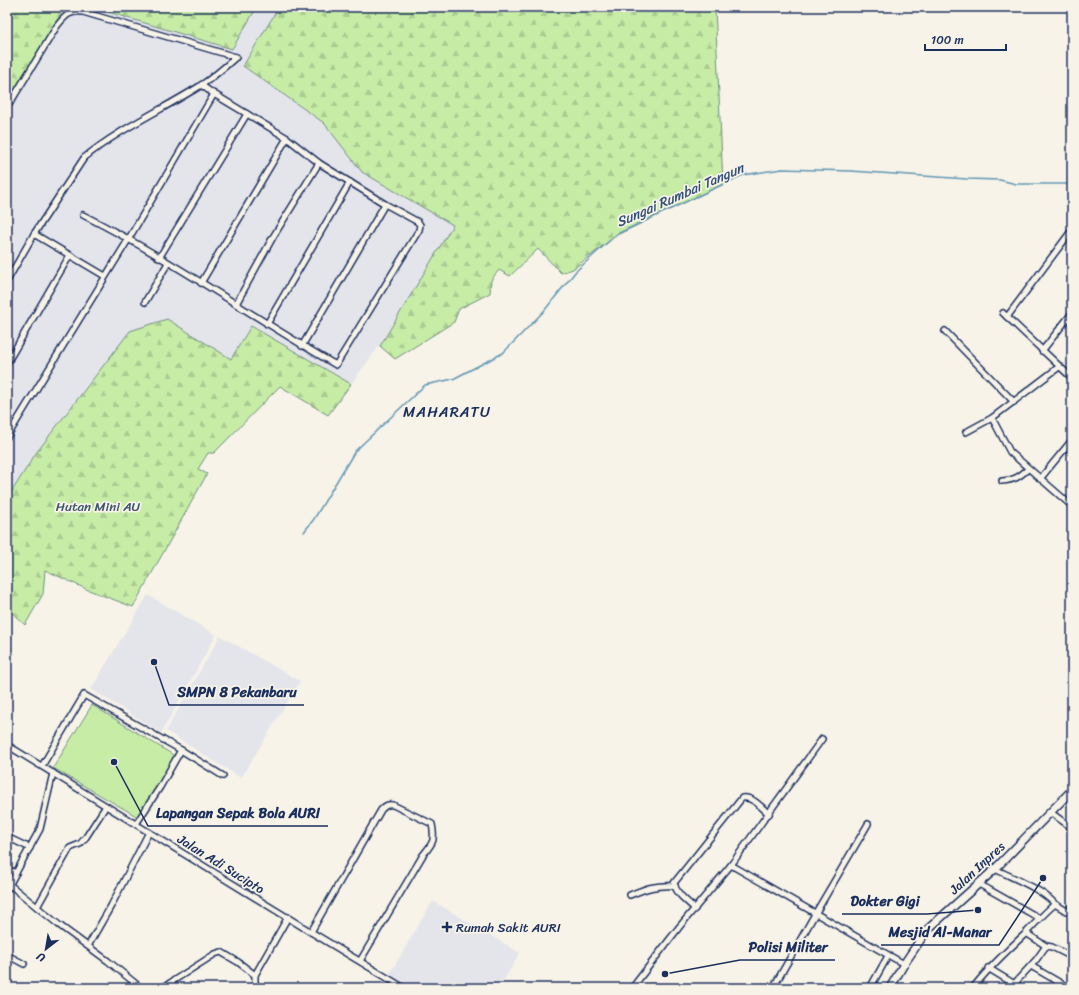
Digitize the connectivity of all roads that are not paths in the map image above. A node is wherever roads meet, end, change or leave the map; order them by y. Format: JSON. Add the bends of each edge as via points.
{"nodes":[{"id":1,"x":201,"y":85,"type":"junction"},
{"id":2,"x":214,"y":94,"type":"junction"},
{"id":3,"x":7,"y":108,"type":"edge"},
{"id":4,"x":247,"y":114,"type":"junction"},
{"id":5,"x":287,"y":138,"type":"junction"},
{"id":6,"x":319,"y":163,"type":"junction"},
{"id":7,"x":350,"y":182,"type":"junction"},
{"id":8,"x":385,"y":204,"type":"junction"},
{"id":9,"x":83,"y":215,"type":"dead end"},
{"id":10,"x":1072,"y":230,"type":"edge"},
{"id":11,"x":34,"y":234,"type":"junction"},
{"id":12,"x":128,"y":240,"type":"junction"},
{"id":13,"x":70,"y":256,"type":"junction"},
{"id":14,"x":159,"y":258,"type":"junction"},
{"id":15,"x":168,"y":263,"type":"junction"},
{"id":16,"x":105,"y":276,"type":"junction"},
{"id":17,"x":7,"y":281,"type":"edge"},
{"id":18,"x":201,"y":283,"type":"junction"},
{"id":19,"x":145,"y":302,"type":"dead end"},
{"id":20,"x":236,"y":304,"type":"junction"},
{"id":21,"x":1072,"y":313,"type":"edge"},
{"id":22,"x":267,"y":324,"type":"junction"},
{"id":23,"x":945,"y":331,"type":"dead end"},
{"id":24,"x":302,"y":346,"type":"junction"},
{"id":25,"x":1042,"y":350,"type":"junction"},
{"id":26,"x":7,"y":363,"type":"edge"},
{"id":27,"x":1059,"y":367,"type":"junction"},
{"id":28,"x":1072,"y":378,"type":"edge"},
{"id":29,"x":1014,"y":402,"type":"junction"},
{"id":30,"x":992,"y":418,"type":"junction"},
{"id":31,"x":966,"y":432,"type":"dead end"},
{"id":32,"x":7,"y":437,"type":"edge"},
{"id":33,"x":1072,"y":440,"type":"edge"},
{"id":34,"x":1028,"y":468,"type":"junction"},
{"id":35,"x":1040,"y":479,"type":"junction"},
{"id":36,"x":1002,"y":481,"type":"dead end"},
{"id":37,"x":1072,"y":506,"type":"edge"},
{"id":38,"x":822,"y":739,"type":"dead end"},
{"id":39,"x":7,"y":746,"type":"edge"},
{"id":40,"x":181,"y":750,"type":"junction"},
{"id":41,"x":42,"y":766,"type":"junction"},
{"id":42,"x":53,"y":773,"type":"junction"},
{"id":43,"x":223,"y":776,"type":"dead end"},
{"id":44,"x":1072,"y":790,"type":"edge"},
{"id":45,"x":106,"y":806,"type":"junction"},
{"id":46,"x":1050,"y":812,"type":"junction"},
{"id":47,"x":769,"y":814,"type":"junction"},
{"id":48,"x":136,"y":824,"type":"junction"},
{"id":49,"x":868,"y":824,"type":"dead end"},
{"id":50,"x":1072,"y":828,"type":"edge"},
{"id":51,"x":149,"y":832,"type":"junction"},
{"id":52,"x":7,"y":837,"type":"edge"},
{"id":53,"x":30,"y":848,"type":"junction"},
{"id":54,"x":731,"y":865,"type":"junction"},
{"id":55,"x":7,"y":869,"type":"edge"},
{"id":56,"x":995,"y":869,"type":"junction"},
{"id":57,"x":16,"y":873,"type":"junction"},
{"id":58,"x":979,"y":884,"type":"junction"},
{"id":59,"x":675,"y":886,"type":"junction"},
{"id":60,"x":8,"y":887,"type":"edge"},
{"id":61,"x":630,"y":896,"type":"dead end"},
{"id":62,"x":1055,"y":904,"type":"junction"},
{"id":63,"x":1072,"y":906,"type":"edge"},
{"id":64,"x":36,"y":907,"type":"junction"},
{"id":65,"x":695,"y":908,"type":"junction"},
{"id":66,"x":1070,"y":913,"type":"edge"},
{"id":67,"x":815,"y":914,"type":"junction"},
{"id":68,"x":288,"y":917,"type":"junction"},
{"id":69,"x":1039,"y":918,"type":"junction"},
{"id":70,"x":311,"y":932,"type":"junction"},
{"id":71,"x":1026,"y":933,"type":"junction"},
{"id":72,"x":88,"y":946,"type":"junction"},
{"id":73,"x":1046,"y":946,"type":"junction"},
{"id":74,"x":7,"y":955,"type":"edge"},
{"id":75,"x":888,"y":956,"type":"junction"},
{"id":76,"x":1072,"y":958,"type":"edge"},
{"id":77,"x":360,"y":961,"type":"junction"},
{"id":78,"x":24,"y":964,"type":"dead end"},
{"id":79,"x":904,"y":964,"type":"junction"},
{"id":80,"x":1031,"y":966,"type":"junction"},
{"id":81,"x":988,"y":968,"type":"junction"},
{"id":82,"x":255,"y":975,"type":"junction"},
{"id":83,"x":1014,"y":984,"type":"junction"},
{"id":84,"x":401,"y":987,"type":"edge"},
{"id":85,"x":141,"y":988,"type":"edge"},
{"id":86,"x":162,"y":988,"type":"edge"},
{"id":87,"x":259,"y":988,"type":"edge"},
{"id":88,"x":632,"y":988,"type":"edge"},
{"id":89,"x":647,"y":988,"type":"edge"},
{"id":90,"x":656,"y":988,"type":"edge"},
{"id":91,"x":774,"y":988,"type":"edge"},
{"id":92,"x":870,"y":988,"type":"edge"},
{"id":93,"x":890,"y":988,"type":"edge"},
{"id":94,"x":973,"y":988,"type":"edge"},
{"id":95,"x":1021,"y":988,"type":"edge"},
{"id":96,"x":1069,"y":988,"type":"edge"}],
"edges":[{"from":1,"to":2,"type":"street"},
{"from":1,"to":3,"type":"street","via":[[236,57],[76,11],[65,15],[56,26]]},
{"from":1,"to":11,"type":"street","via":[[94,149],[84,158]]},
{"from":2,"to":4,"type":"street"},
{"from":2,"to":12,"type":"street"},
{"from":4,"to":5,"type":"street"},
{"from":4,"to":14,"type":"street"},
{"from":5,"to":6,"type":"street"},
{"from":5,"to":18,"type":"street"},
{"from":6,"to":7,"type":"street"},
{"from":6,"to":20,"type":"street"},
{"from":7,"to":8,"type":"street"},
{"from":7,"to":22,"type":"street"},
{"from":8,"to":24,"type":"street"},
{"from":8,"to":24,"type":"street","via":[[418,222],[419,230],[336,365]]},
{"from":9,"to":12,"type":"street"},
{"from":10,"to":25,"type":"street","via":[[1005,315]]},
{"from":11,"to":13,"type":"street"},
{"from":11,"to":17,"type":"street"},
{"from":12,"to":14,"type":"street"},
{"from":12,"to":16,"type":"street"},
{"from":13,"to":16,"type":"street"},
{"from":13,"to":26,"type":"street"},
{"from":14,"to":15,"type":"street"},
{"from":15,"to":18,"type":"street"},
{"from":15,"to":19,"type":"street"},
{"from":16,"to":32,"type":"street"},
{"from":18,"to":20,"type":"street"},
{"from":20,"to":22,"type":"street"},
{"from":21,"to":25,"type":"street"},
{"from":22,"to":24,"type":"street"},
{"from":23,"to":29,"type":"street"},
{"from":25,"to":27,"type":"street"},
{"from":27,"to":28,"type":"street"},
{"from":27,"to":29,"type":"street"},
{"from":29,"to":30,"type":"street"},
{"from":30,"to":31,"type":"street"},
{"from":30,"to":34,"type":"street","via":[[1010,452]]},
{"from":33,"to":35,"type":"street"},
{"from":34,"to":35,"type":"street"},
{"from":34,"to":36,"type":"street","via":[[1013,480]]},
{"from":35,"to":37,"type":"street"},
{"from":38,"to":47,"type":"street"},
{"from":39,"to":41,"type":"street","name":"Jalan Adi Sucipto"},
{"from":40,"to":41,"type":"street","via":[[84,695]]},
{"from":40,"to":43,"type":"street"},
{"from":40,"to":48,"type":"street"},
{"from":41,"to":42,"type":"street","name":"Jalan Adi Sucipto"},
{"from":42,"to":45,"type":"street","name":"Jalan Adi Sucipto"},
{"from":42,"to":53,"type":"street","via":[[42,823]]},
{"from":44,"to":46,"type":"main road","name":"Jalan Inpres"},
{"from":45,"to":48,"type":"street","name":"Jalan Adi Sucipto"},
{"from":45,"to":64,"type":"street","via":[[86,837],[80,844],[70,848]]},
{"from":46,"to":50,"type":"street"},
{"from":46,"to":56,"type":"main road","name":"Jalan Inpres"},
{"from":47,"to":54,"type":"street"},
{"from":47,"to":59,"type":"street","via":[[756,802],[746,797],[742,798],[674,883]]},
{"from":48,"to":51,"type":"street","name":"Jalan Adi Sucipto"},
{"from":49,"to":67,"type":"street"},
{"from":51,"to":68,"type":"street","name":"Jalan Adi Sucipto"},
{"from":51,"to":72,"type":"street"},
{"from":52,"to":53,"type":"street"},
{"from":53,"to":57,"type":"street"},
{"from":54,"to":65,"type":"street"},
{"from":54,"to":67,"type":"street"},
{"from":55,"to":57,"type":"street"},
{"from":56,"to":58,"type":"main road","name":"Jalan Inpres"},
{"from":56,"to":62,"type":"street","via":[[1033,888]]},
{"from":57,"to":60,"type":"street"},
{"from":58,"to":69,"type":"street"},
{"from":58,"to":79,"type":"main road","name":"Jalan Inpres","via":[[927,930]]},
{"from":59,"to":61,"type":"street","via":[[648,887]]},
{"from":59,"to":65,"type":"street","via":[[681,896]]},
{"from":60,"to":64,"type":"street"},
{"from":62,"to":66,"type":"street"},
{"from":62,"to":69,"type":"street"},
{"from":63,"to":66,"type":"street"},
{"from":64,"to":72,"type":"street"},
{"from":65,"to":88,"type":"street"},
{"from":67,"to":75,"type":"street"},
{"from":67,"to":91,"type":"street"},
{"from":68,"to":70,"type":"street","name":"Jalan Adi Sucipto"},
{"from":68,"to":82,"type":"street"},
{"from":69,"to":71,"type":"street"},
{"from":70,"to":77,"type":"street","name":"Jalan Adi Sucipto"},
{"from":70,"to":77,"type":"street","via":[[380,810],[389,804],[393,805],[432,824],[432,844]]},
{"from":71,"to":73,"type":"street"},
{"from":71,"to":81,"type":"street"},
{"from":72,"to":85,"type":"street"},
{"from":73,"to":76,"type":"street"},
{"from":73,"to":80,"type":"street"},
{"from":74,"to":78,"type":"street"},
{"from":75,"to":79,"type":"street"},
{"from":75,"to":92,"type":"street"},
{"from":77,"to":84,"type":"street","name":"Jalan Adi Sucipto"},
{"from":79,"to":93,"type":"main road","name":"Jalan Inpres"},
{"from":80,"to":83,"type":"street"},
{"from":80,"to":96,"type":"street"},
{"from":81,"to":83,"type":"street"},
{"from":81,"to":94,"type":"street"},
{"from":82,"to":86,"type":"street","via":[[221,952]]},
{"from":82,"to":87,"type":"street","via":[[255,983]]},
{"from":83,"to":95,"type":"street"},
{"from":89,"to":90,"type":"street"}]}
